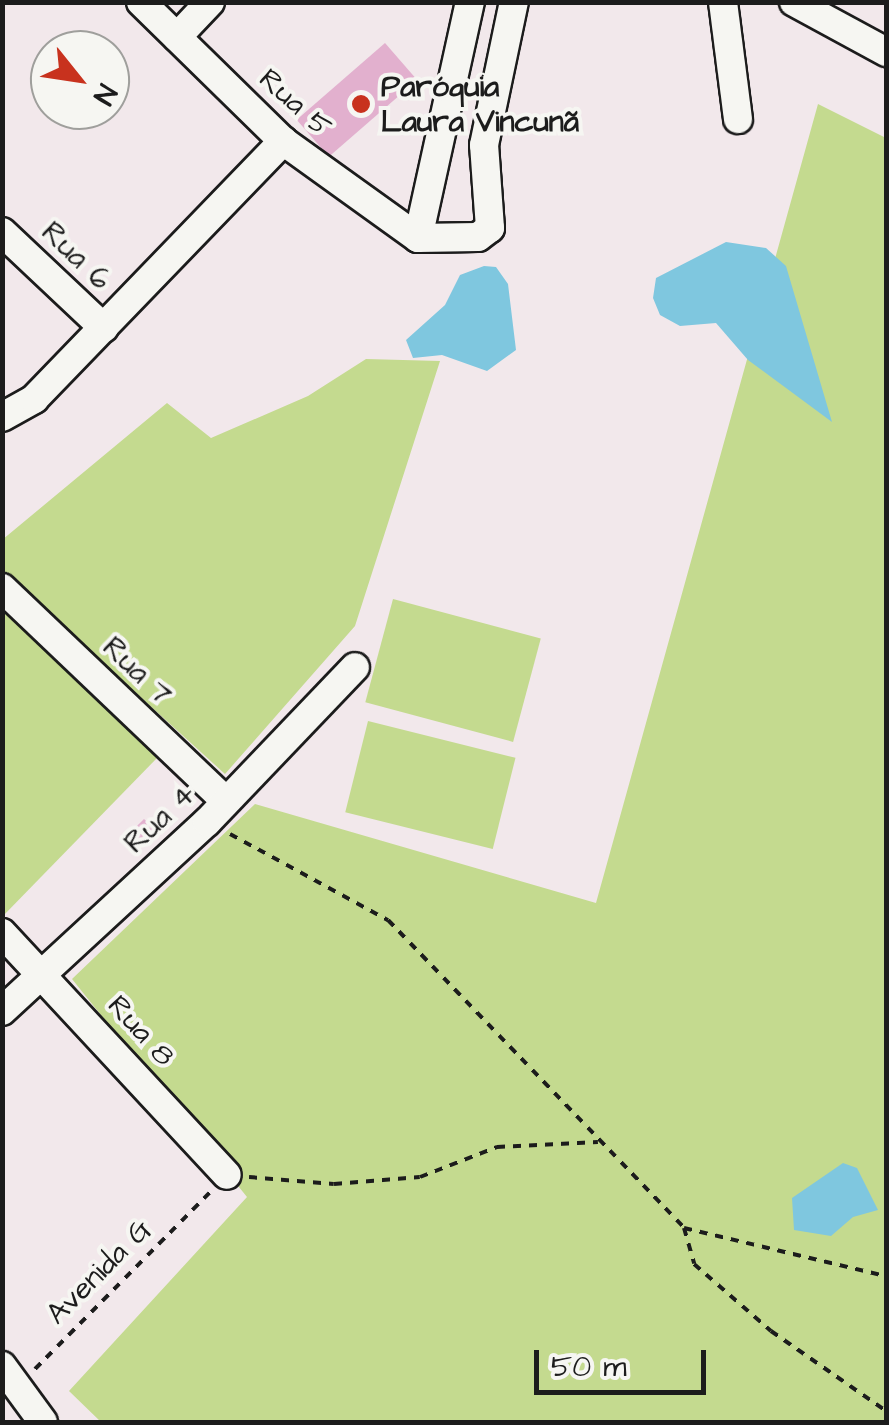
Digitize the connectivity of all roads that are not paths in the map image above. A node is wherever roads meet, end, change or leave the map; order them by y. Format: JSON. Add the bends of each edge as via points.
{"nodes":[{"id":1,"x":141,"y":2,"type":"edge"},
{"id":2,"x":210,"y":2,"type":"edge"},
{"id":3,"x":470,"y":2,"type":"edge"},
{"id":4,"x":514,"y":2,"type":"edge"},
{"id":5,"x":723,"y":2,"type":"edge"},
{"id":6,"x":794,"y":2,"type":"edge"},
{"id":7,"x":177,"y":36,"type":"junction"},
{"id":8,"x":886,"y":52,"type":"edge"},
{"id":9,"x":738,"y":119,"type":"dead end"},
{"id":10,"x":283,"y":141,"type":"junction"},
{"id":11,"x":2,"y":232,"type":"edge"},
{"id":12,"x":418,"y":238,"type":"junction"},
{"id":13,"x":104,"y":328,"type":"junction"},
{"id":14,"x":2,"y":417,"type":"edge"},
{"id":15,"x":2,"y":588,"type":"edge"},
{"id":16,"x":355,"y":667,"type":"dead end"},
{"id":17,"x":226,"y":801,"type":"junction"},
{"id":18,"x":2,"y":933,"type":"edge"},
{"id":19,"x":42,"y":970,"type":"junction"},
{"id":20,"x":2,"y":1011,"type":"edge"},
{"id":21,"x":227,"y":1175,"type":"road end"},
{"id":22,"x":11,"y":1375,"type":"edge"},
{"id":23,"x":42,"y":1422,"type":"edge"}],
"edges":[{"from":1,"to":7,"type":"street","name":"Rua 5"},
{"from":2,"to":7,"type":"street"},
{"from":3,"to":12,"type":"street"},
{"from":4,"to":12,"type":"street","via":[[484,145],[490,228],[478,237]]},
{"from":5,"to":9,"type":"street"},
{"from":6,"to":8,"type":"street"},
{"from":7,"to":10,"type":"street","name":"Rua 5"},
{"from":10,"to":12,"type":"street","name":"Rua 5"},
{"from":10,"to":13,"type":"street"},
{"from":11,"to":13,"type":"street","name":"Rua 6"},
{"from":13,"to":14,"type":"street","via":[[34,399]]},
{"from":15,"to":17,"type":"street","name":"Rua 7"},
{"from":16,"to":17,"type":"street","name":"Rua 4"},
{"from":17,"to":19,"type":"street","name":"Rua 4"},
{"from":18,"to":19,"type":"street","name":"Rua 8"},
{"from":19,"to":20,"type":"street","name":"Rua 4"},
{"from":19,"to":21,"type":"street","name":"Rua 8"},
{"from":22,"to":23,"type":"street"}]}
